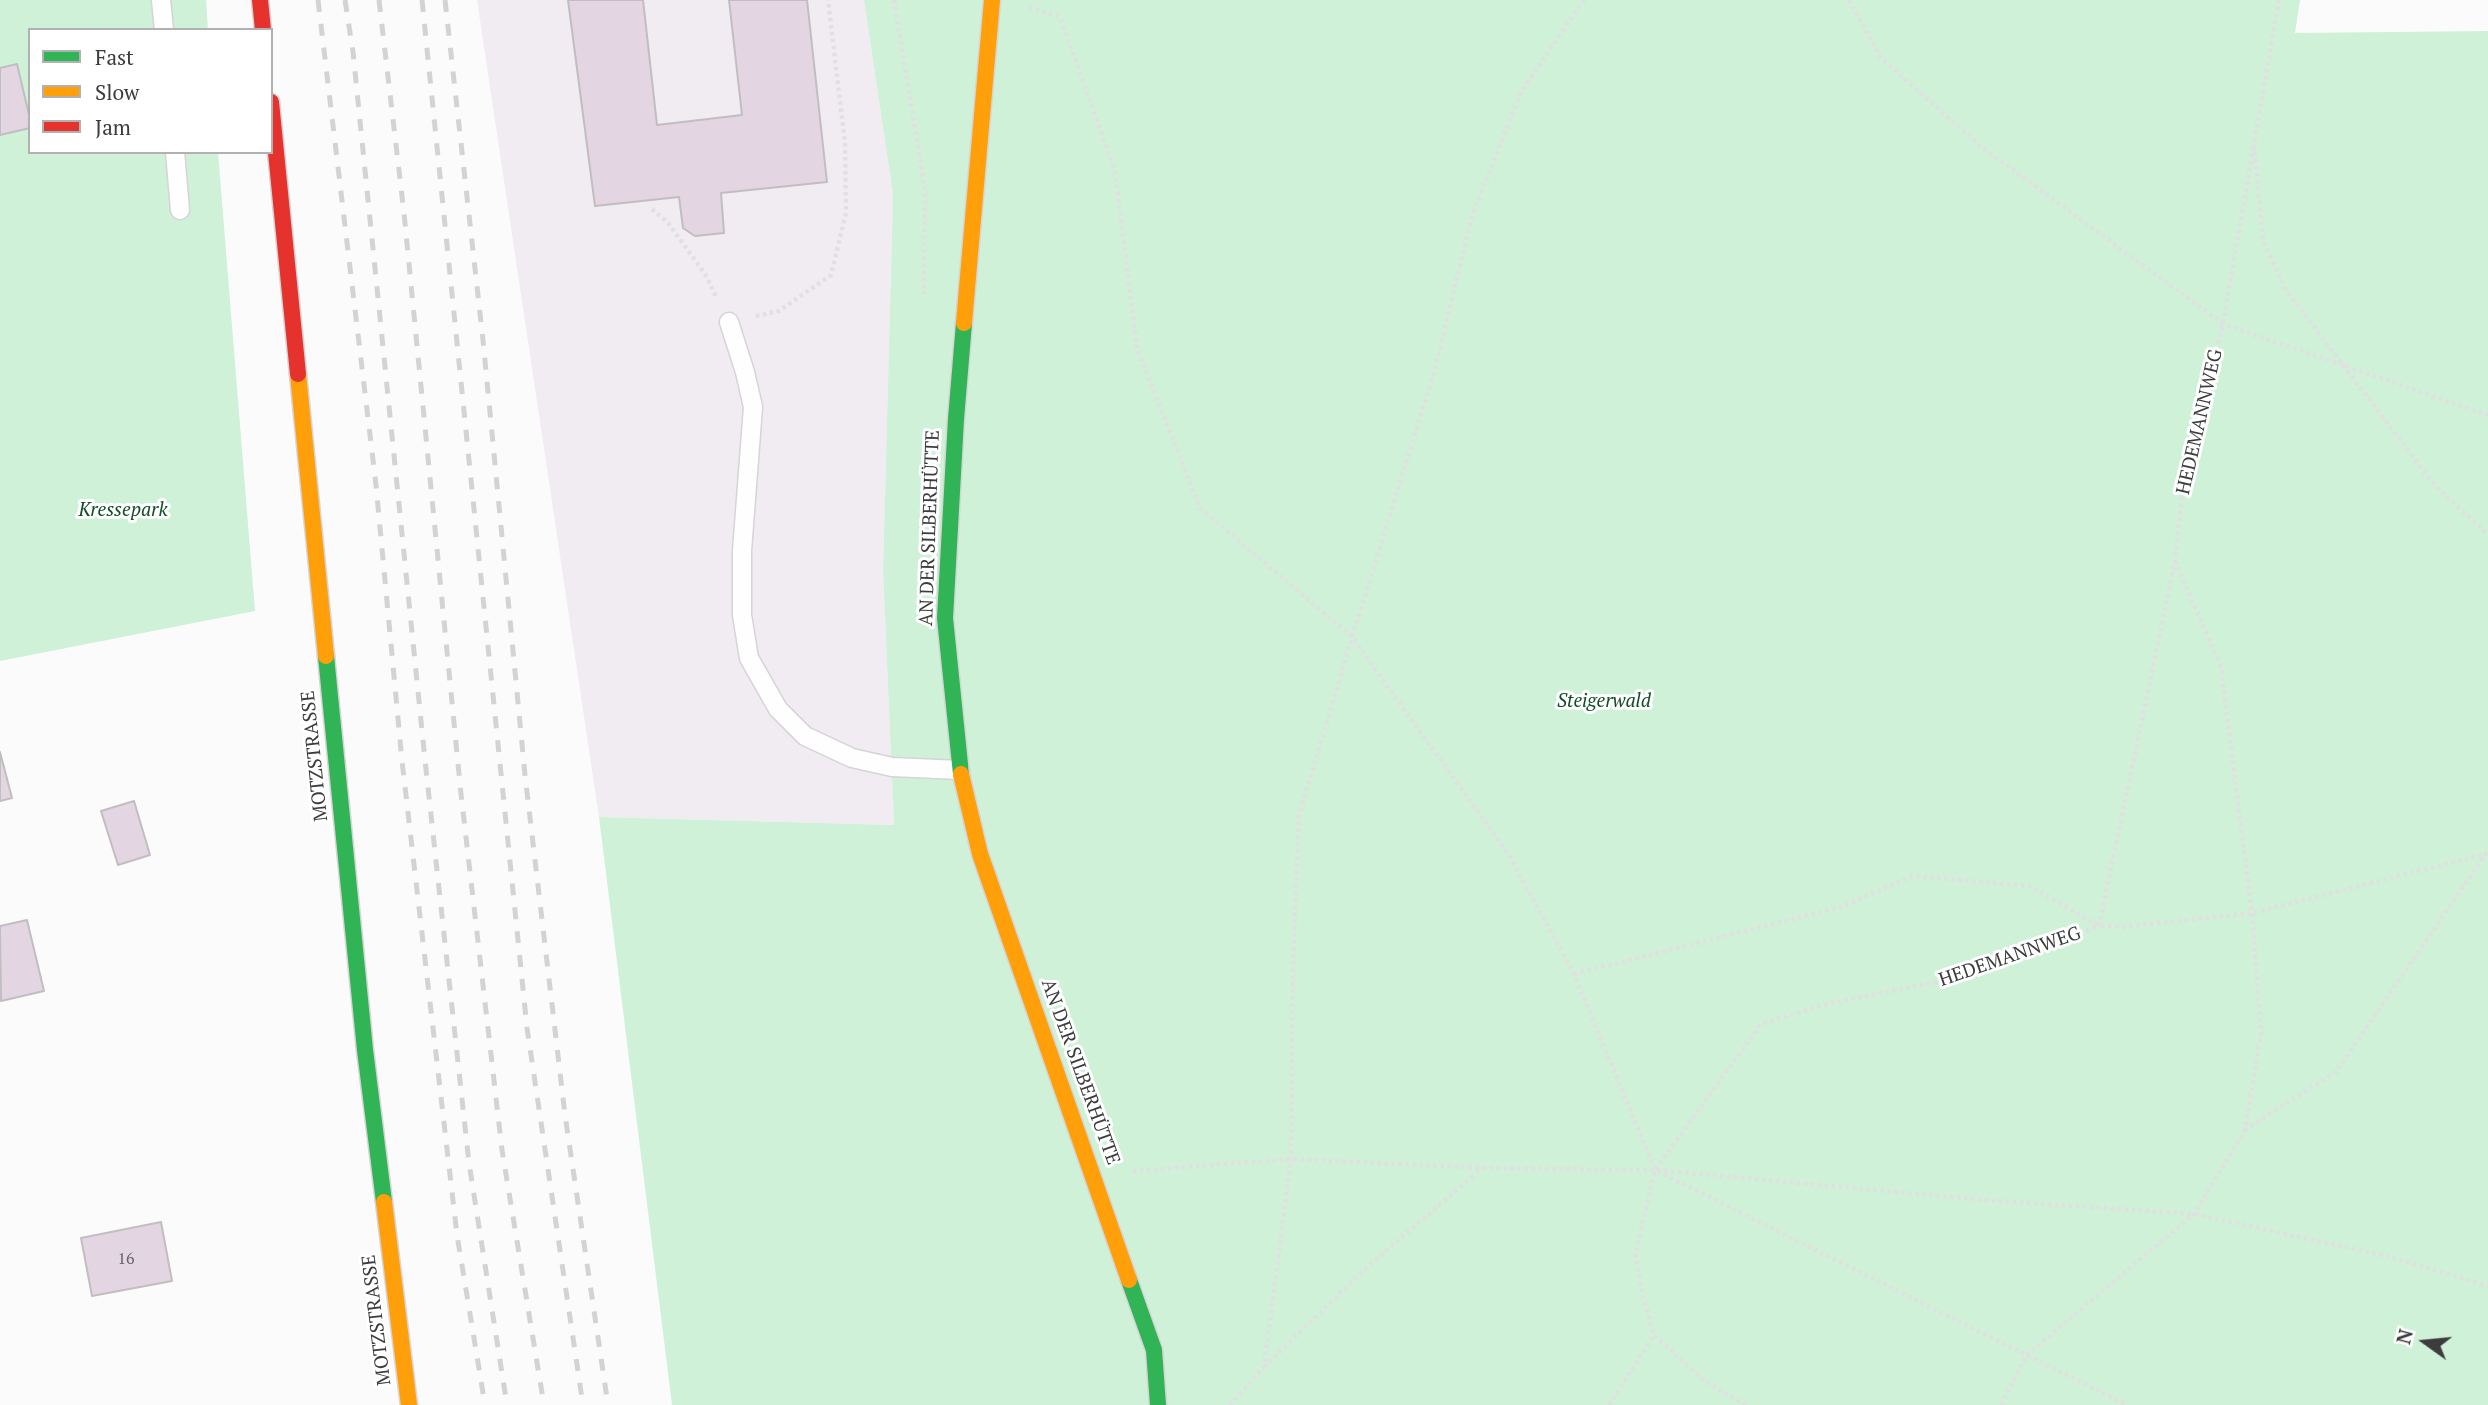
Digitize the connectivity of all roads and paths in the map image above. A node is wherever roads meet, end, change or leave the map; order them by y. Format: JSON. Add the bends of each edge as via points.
{"nodes":[{"id":1,"x":161,"y":0,"type":"edge"},
{"id":2,"x":260,"y":0,"type":"edge"},
{"id":3,"x":828,"y":0,"type":"edge"},
{"id":4,"x":992,"y":0,"type":"edge"},
{"id":5,"x":1584,"y":0,"type":"edge"},
{"id":6,"x":1849,"y":0,"type":"edge"},
{"id":7,"x":2279,"y":0,"type":"edge"},
{"id":8,"x":1023,"y":4,"type":"dead end"},
{"id":9,"x":164,"y":28,"type":"edge"},
{"id":10,"x":263,"y":28,"type":"edge"},
{"id":11,"x":273,"y":122,"type":"edge"},
{"id":12,"x":2254,"y":144,"type":"junction"},
{"id":13,"x":175,"y":154,"type":"edge"},
{"id":14,"x":652,"y":209,"type":"dead end"},
{"id":15,"x":180,"y":210,"type":"dead end"},
{"id":16,"x":729,"y":322,"type":"junction"},
{"id":17,"x":2223,"y":324,"type":"junction"},
{"id":18,"x":2344,"y":366,"type":"junction"},
{"id":19,"x":2488,"y":415,"type":"edge"},
{"id":20,"x":2488,"y":534,"type":"edge"},
{"id":21,"x":2175,"y":561,"type":"junction"},
{"id":22,"x":1352,"y":637,"type":"junction"},
{"id":23,"x":960,"y":770,"type":"junction"},
{"id":24,"x":2487,"y":852,"type":"edge"},
{"id":25,"x":2252,"y":913,"type":"junction"},
{"id":26,"x":2099,"y":926,"type":"junction"},
{"id":27,"x":1574,"y":974,"type":"junction"},
{"id":28,"x":2245,"y":1130,"type":"junction"},
{"id":29,"x":1292,"y":1159,"type":"junction"},
{"id":30,"x":1483,"y":1168,"type":"junction"},
{"id":31,"x":1655,"y":1170,"type":"junction"},
{"id":32,"x":1094,"y":1174,"type":"junction"},
{"id":33,"x":2194,"y":1214,"type":"junction"},
{"id":34,"x":2488,"y":1286,"type":"edge"},
{"id":35,"x":1654,"y":1335,"type":"junction"},
{"id":36,"x":2027,"y":1355,"type":"junction"},
{"id":37,"x":1264,"y":1367,"type":"junction"},
{"id":38,"x":409,"y":1405,"type":"edge"},
{"id":39,"x":1158,"y":1405,"type":"edge"},
{"id":40,"x":1230,"y":1405,"type":"edge"},
{"id":41,"x":1609,"y":1405,"type":"edge"},
{"id":42,"x":1746,"y":1405,"type":"edge"},
{"id":43,"x":2001,"y":1405,"type":"edge"},
{"id":44,"x":2127,"y":1405,"type":"edge"}],
"edges":[{"from":1,"to":9,"type":"lane"},
{"from":2,"to":10,"type":"street"},
{"from":3,"to":16,"type":"path","via":[[845,143],[846,213],[831,275],[779,311]]},
{"from":4,"to":23,"type":"street","name":"AN DER SILBERHÜTTE","via":[[956,419],[945,618]]},
{"from":5,"to":22,"type":"path","via":[[1521,92],[1472,216],[1434,373]]},
{"from":6,"to":17,"type":"path","via":[[1881,58],[1979,145]]},
{"from":7,"to":12,"type":"path","name":"HEDEMANNWEG"},
{"from":8,"to":22,"type":"path","via":[[1060,17],[1115,171],[1137,348],[1200,508]]},
{"from":11,"to":38,"type":"street","name":"MOTZSTRASSE","via":[[365,1050]]},
{"from":12,"to":17,"type":"path","name":"HEDEMANNWEG"},
{"from":12,"to":18,"type":"path","via":[[2263,240],[2286,290]]},
{"from":13,"to":15,"type":"lane"},
{"from":14,"to":16,"type":"path","via":[[668,223],[705,274]]},
{"from":16,"to":23,"type":"lane","via":[[753,407],[742,551],[742,615],[749,659],[778,709],[806,736],[852,758],[891,767]]},
{"from":17,"to":18,"type":"path"},
{"from":17,"to":21,"type":"path","name":"HEDEMANNWEG","via":[[2182,496]]},
{"from":18,"to":19,"type":"path"},
{"from":18,"to":20,"type":"path","via":[[2435,486]]},
{"from":21,"to":25,"type":"path","via":[[2221,667]]},
{"from":21,"to":26,"type":"path","name":"HEDEMANNWEG"},
{"from":22,"to":27,"type":"path","via":[[1509,855]]},
{"from":22,"to":29,"type":"path","via":[[1299,816]]},
{"from":23,"to":32,"type":"street","name":"AN DER SILBERHÜTTE","via":[[980,854]]},
{"from":24,"to":25,"type":"path"},
{"from":24,"to":28,"type":"path","via":[[2336,1072]]},
{"from":25,"to":26,"type":"path"},
{"from":25,"to":28,"type":"path","via":[[2261,1033]]},
{"from":26,"to":27,"type":"path","via":[[2030,886],[1912,876],[1841,907]]},
{"from":26,"to":31,"type":"path","name":"HEDEMANNWEG","via":[[1946,980],[1830,1003],[1761,1024]]},
{"from":27,"to":31,"type":"path"},
{"from":28,"to":33,"type":"path"},
{"from":29,"to":30,"type":"path"},
{"from":29,"to":32,"type":"path"},
{"from":29,"to":37,"type":"path"},
{"from":30,"to":31,"type":"path"},
{"from":30,"to":37,"type":"path","via":[[1364,1270]]},
{"from":31,"to":33,"type":"path"},
{"from":31,"to":35,"type":"path","name":"HEDEMANNWEG","via":[[1635,1255]]},
{"from":31,"to":36,"type":"path"},
{"from":32,"to":39,"type":"street","name":"AN DER SILBERHÜTTE","via":[[1154,1350]]},
{"from":33,"to":34,"type":"path","via":[[2390,1257]]},
{"from":33,"to":36,"type":"path"},
{"from":35,"to":41,"type":"path"},
{"from":35,"to":42,"type":"path","via":[[1704,1381]]},
{"from":36,"to":43,"type":"path"},
{"from":36,"to":44,"type":"path"},
{"from":37,"to":40,"type":"path"}]}
